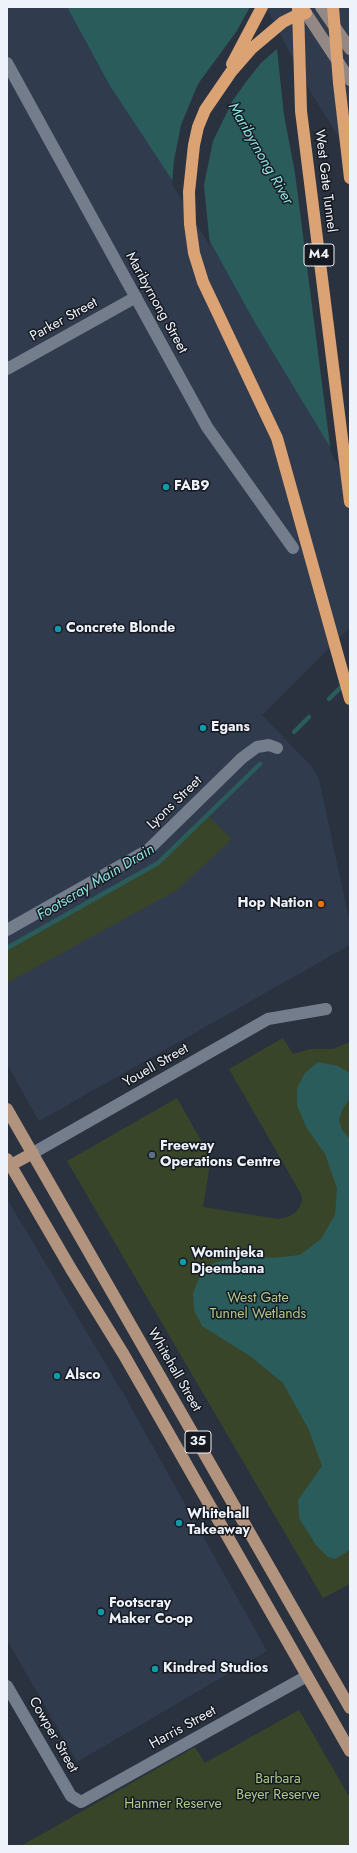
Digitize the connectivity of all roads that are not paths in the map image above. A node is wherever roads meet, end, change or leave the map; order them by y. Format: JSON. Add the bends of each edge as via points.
{"nodes":[{"id":1,"x":262,"y":7,"type":"edge"},
{"id":2,"x":302,"y":9,"type":"edge"},
{"id":3,"x":326,"y":10,"type":"edge"},
{"id":4,"x":350,"y":49,"type":"edge"},
{"id":5,"x":7,"y":63,"type":"edge"},
{"id":6,"x":350,"y":80,"type":"edge"},
{"id":7,"x":215,"y":95,"type":"junction"},
{"id":8,"x":350,"y":178,"type":"edge"},
{"id":9,"x":136,"y":297,"type":"junction"},
{"id":10,"x":7,"y":369,"type":"edge"},
{"id":11,"x":350,"y":502,"type":"edge"},
{"id":12,"x":293,"y":548,"type":"dead end"},
{"id":13,"x":350,"y":699,"type":"edge"},
{"id":14,"x":277,"y":748,"type":"dead end"},
{"id":15,"x":7,"y":930,"type":"edge"},
{"id":16,"x":326,"y":1009,"type":"dead end"},
{"id":17,"x":7,"y":1109,"type":"edge"},
{"id":18,"x":33,"y":1153,"type":"junction"},
{"id":19,"x":8,"y":1163,"type":"edge"},
{"id":20,"x":176,"y":1404,"type":"junction"},
{"id":21,"x":157,"y":1415,"type":"junction"},
{"id":22,"x":325,"y":1665,"type":"junction"},
{"id":23,"x":307,"y":1676,"type":"junction"},
{"id":24,"x":7,"y":1686,"type":"edge"},
{"id":25,"x":350,"y":1708,"type":"edge"},
{"id":26,"x":350,"y":1751,"type":"edge"},
{"id":27,"x":74,"y":1799,"type":"joint"}],
"edges":[{"from":1,"to":7,"type":"highway"},
{"from":2,"to":3,"type":"street"},
{"from":2,"to":6,"type":"street"},
{"from":2,"to":7,"type":"highway","via":[[251,49]]},
{"from":2,"to":11,"type":"highway","name":"West Gate Tunnel","number":"M4","via":[[301,111]]},
{"from":3,"to":4,"type":"street"},
{"from":3,"to":8,"type":"highway","name":"West Gate Tunnel","via":[[339,83]]},
{"from":5,"to":9,"type":"street","name":"Maribyrnong Street"},
{"from":7,"to":13,"type":"highway","via":[[205,110],[194,145],[189,192],[194,253],[203,282],[277,438]]},
{"from":9,"to":10,"type":"street","name":"Parker Street"},
{"from":9,"to":12,"type":"street","name":"Maribyrnong Street","via":[[207,427]]},
{"from":14,"to":15,"type":"street","name":"Lyons Street","via":[[269,745],[257,747],[242,758],[148,850]]},
{"from":16,"to":18,"type":"street","name":"Youell Street","via":[[268,1019]]},
{"from":17,"to":18,"type":"main road","name":"Whitehall Street","number":"35"},
{"from":18,"to":19,"type":"main road","name":"Youell Street"},
{"from":18,"to":20,"type":"main road","name":"Whitehall Street","number":"35"},
{"from":19,"to":21,"type":"main road","number":"35"},
{"from":20,"to":21,"type":"main road"},
{"from":20,"to":22,"type":"main road","name":"Whitehall Street","number":"35"},
{"from":21,"to":23,"type":"main road","number":"35"},
{"from":22,"to":23,"type":"main road"},
{"from":22,"to":25,"type":"main road","name":"Whitehall Street","number":"35"},
{"from":23,"to":26,"type":"main road","number":"35"},
{"from":23,"to":27,"type":"street","name":"Harris Street","via":[[84,1802]]},
{"from":24,"to":27,"type":"street","name":"Cowper Street"}]}
